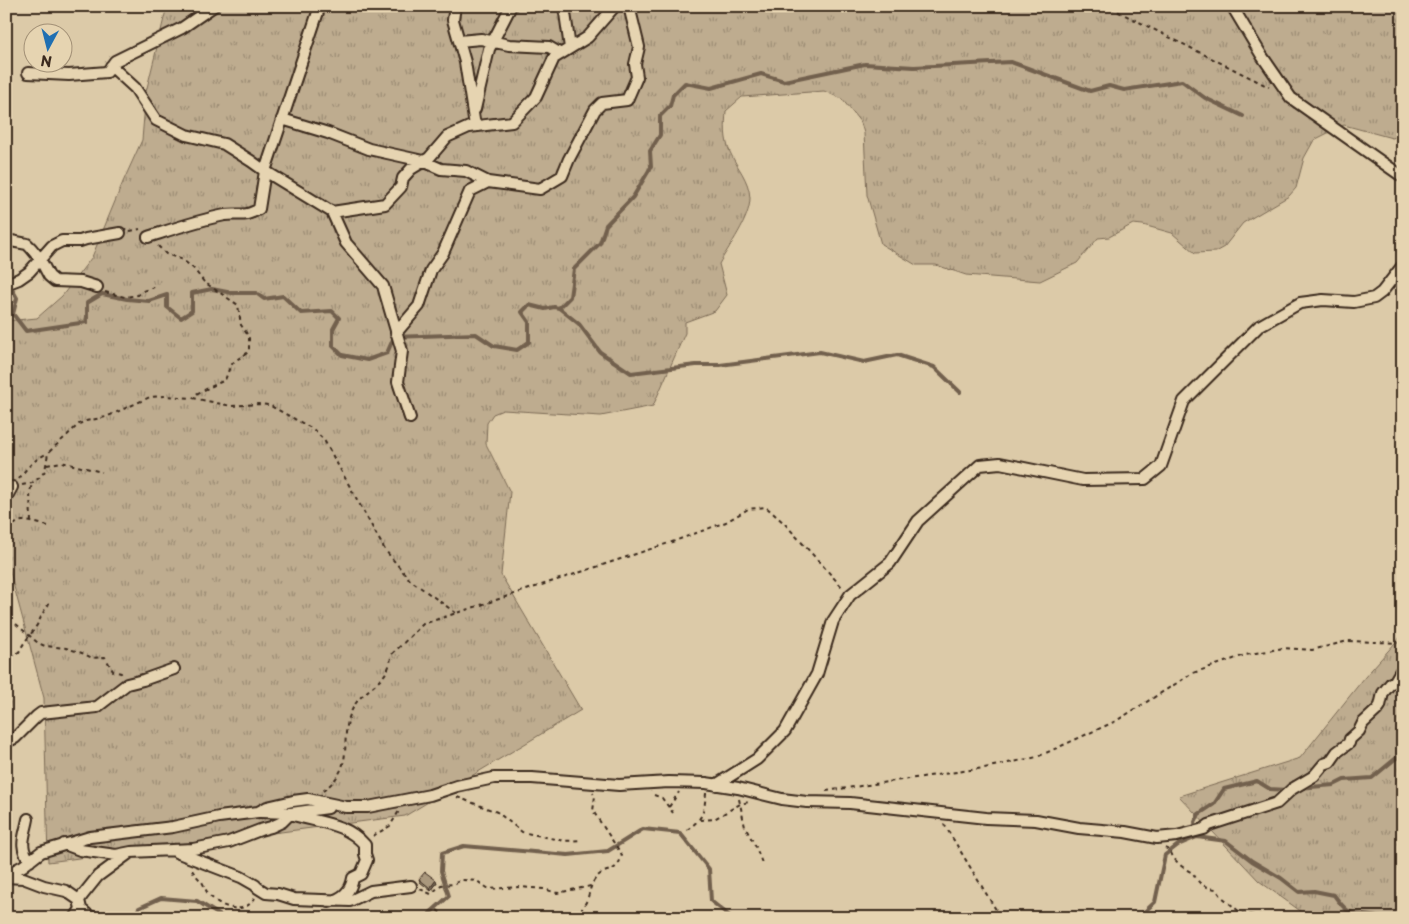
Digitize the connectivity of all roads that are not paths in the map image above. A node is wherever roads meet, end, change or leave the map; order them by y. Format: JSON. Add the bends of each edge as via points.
{"nodes":[{"id":1,"x":214,"y":6,"type":"edge"},
{"id":2,"x":320,"y":6,"type":"edge"},
{"id":3,"x":455,"y":6,"type":"edge"},
{"id":4,"x":511,"y":6,"type":"edge"},
{"id":5,"x":564,"y":6,"type":"edge"},
{"id":6,"x":615,"y":6,"type":"edge"},
{"id":7,"x":629,"y":6,"type":"edge"},
{"id":8,"x":1232,"y":6,"type":"edge"},
{"id":9,"x":459,"y":41,"type":"junction"},
{"id":10,"x":492,"y":42,"type":"junction"},
{"id":11,"x":566,"y":51,"type":"junction"},
{"id":12,"x":111,"y":66,"type":"junction"},
{"id":13,"x":28,"y":73,"type":"dead end"},
{"id":14,"x":474,"y":115,"type":"junction"},
{"id":15,"x":282,"y":120,"type":"junction"},
{"id":16,"x":475,"y":126,"type":"junction"},
{"id":17,"x":423,"y":161,"type":"junction"},
{"id":18,"x":265,"y":172,"type":"junction"},
{"id":19,"x":1403,"y":177,"type":"edge"},
{"id":20,"x":488,"y":182,"type":"junction"},
{"id":21,"x":332,"y":212,"type":"junction"},
{"id":22,"x":120,"y":233,"type":"road end"},
{"id":23,"x":148,"y":237,"type":"road end"},
{"id":24,"x":6,"y":240,"type":"edge"},
{"id":25,"x":40,"y":259,"type":"junction"},
{"id":26,"x":1403,"y":265,"type":"edge"},
{"id":27,"x":6,"y":284,"type":"edge"},
{"id":28,"x":97,"y":287,"type":"road end"},
{"id":29,"x":396,"y":332,"type":"junction"},
{"id":30,"x":410,"y":418,"type":"dead end"},
{"id":31,"x":12,"y":488,"type":"road end"},
{"id":32,"x":6,"y":498,"type":"edge"},
{"id":33,"x":1403,"y":667,"type":"edge"},
{"id":34,"x":174,"y":669,"type":"dead end"},
{"id":35,"x":6,"y":742,"type":"edge"},
{"id":36,"x":711,"y":784,"type":"junction"},
{"id":37,"x":346,"y":807,"type":"junction"},
{"id":38,"x":258,"y":812,"type":"junction"},
{"id":39,"x":291,"y":813,"type":"junction"},
{"id":40,"x":28,"y":819,"type":"dead end"},
{"id":41,"x":64,"y":844,"type":"junction"},
{"id":42,"x":170,"y":850,"type":"junction"},
{"id":43,"x":131,"y":852,"type":"junction"},
{"id":44,"x":30,"y":861,"type":"junction"},
{"id":45,"x":6,"y":876,"type":"edge"},
{"id":46,"x":411,"y":886,"type":"road end"},
{"id":47,"x":329,"y":902,"type":"junction"},
{"id":48,"x":78,"y":909,"type":"edge"},
{"id":49,"x":94,"y":918,"type":"edge"}],
"edges":[{"from":1,"to":12,"type":"street","via":[[182,28],[115,61]]},
{"from":2,"to":15,"type":"street"},
{"from":3,"to":9,"type":"street","via":[[453,20]]},
{"from":4,"to":10,"type":"street"},
{"from":5,"to":11,"type":"street"},
{"from":6,"to":11,"type":"street","via":[[588,37]]},
{"from":7,"to":20,"type":"street","via":[[639,47],[635,64],[637,77],[627,100],[602,103],[595,110],[562,176],[540,188]]},
{"from":8,"to":19,"type":"street","via":[[1291,98]]},
{"from":9,"to":10,"type":"street","via":[[481,39]]},
{"from":9,"to":14,"type":"street","via":[[466,62]]},
{"from":10,"to":11,"type":"street"},
{"from":10,"to":14,"type":"street"},
{"from":11,"to":16,"type":"street","via":[[554,58],[536,97],[512,122]]},
{"from":12,"to":13,"type":"street","via":[[106,72],[70,75]]},
{"from":12,"to":18,"type":"street","via":[[135,88],[156,120],[186,135],[224,144],[252,160]]},
{"from":14,"to":16,"type":"street"},
{"from":15,"to":17,"type":"street","via":[[328,132],[369,149]]},
{"from":15,"to":18,"type":"street"},
{"from":16,"to":17,"type":"street","via":[[447,137]]},
{"from":17,"to":20,"type":"street","via":[[440,169],[466,171]]},
{"from":17,"to":21,"type":"street","via":[[403,178],[401,187],[385,204]]},
{"from":18,"to":21,"type":"street"},
{"from":18,"to":23,"type":"street","via":[[259,209],[249,215],[217,217]]},
{"from":20,"to":29,"type":"street","via":[[470,191],[443,253],[431,270],[418,306]]},
{"from":21,"to":29,"type":"street","via":[[346,243],[383,286]]},
{"from":22,"to":25,"type":"street","via":[[56,243]]},
{"from":24,"to":25,"type":"street","via":[[27,244]]},
{"from":25,"to":27,"type":"street","via":[[26,275]]},
{"from":25,"to":28,"type":"street","via":[[55,281],[81,282]]},
{"from":26,"to":36,"type":"street","via":[[1374,298],[1354,302],[1323,300],[1300,303],[1259,326],[1184,400],[1161,466],[1145,479],[1083,480],[1000,463],[980,465],[918,521],[890,563],[850,595],[833,621],[817,674],[785,731],[758,759]]},
{"from":29,"to":30,"type":"street","via":[[402,351],[398,382]]},
{"from":31,"to":32,"type":"street"},
{"from":33,"to":36,"type":"street","via":[[1396,681],[1383,692],[1380,706],[1349,743],[1314,776],[1277,803],[1177,836],[1153,838],[1036,820],[807,802]]},
{"from":34,"to":35,"type":"street","via":[[127,684],[97,707],[41,713],[15,738]]},
{"from":36,"to":37,"type":"street","via":[[619,785],[494,778],[368,807]]},
{"from":37,"to":38,"type":"street","via":[[308,800],[282,803]]},
{"from":37,"to":39,"type":"street"},
{"from":38,"to":39,"type":"street"},
{"from":38,"to":41,"type":"street","via":[[90,837]]},
{"from":39,"to":42,"type":"street","via":[[271,828],[229,842]]},
{"from":39,"to":47,"type":"street","via":[[340,826],[365,846],[368,860],[361,874],[353,878],[352,886],[340,899]]},
{"from":40,"to":44,"type":"street","via":[[22,846]]},
{"from":41,"to":43,"type":"street","via":[[103,854]]},
{"from":41,"to":44,"type":"street","via":[[41,852]]},
{"from":42,"to":43,"type":"street"},
{"from":42,"to":47,"type":"street","via":[[241,877],[266,893]]},
{"from":43,"to":48,"type":"street","via":[[98,876]]},
{"from":44,"to":45,"type":"street"},
{"from":45,"to":48,"type":"street","via":[[66,892]]},
{"from":46,"to":47,"type":"street","via":[[371,891],[350,902]]},
{"from":48,"to":49,"type":"street"}]}
